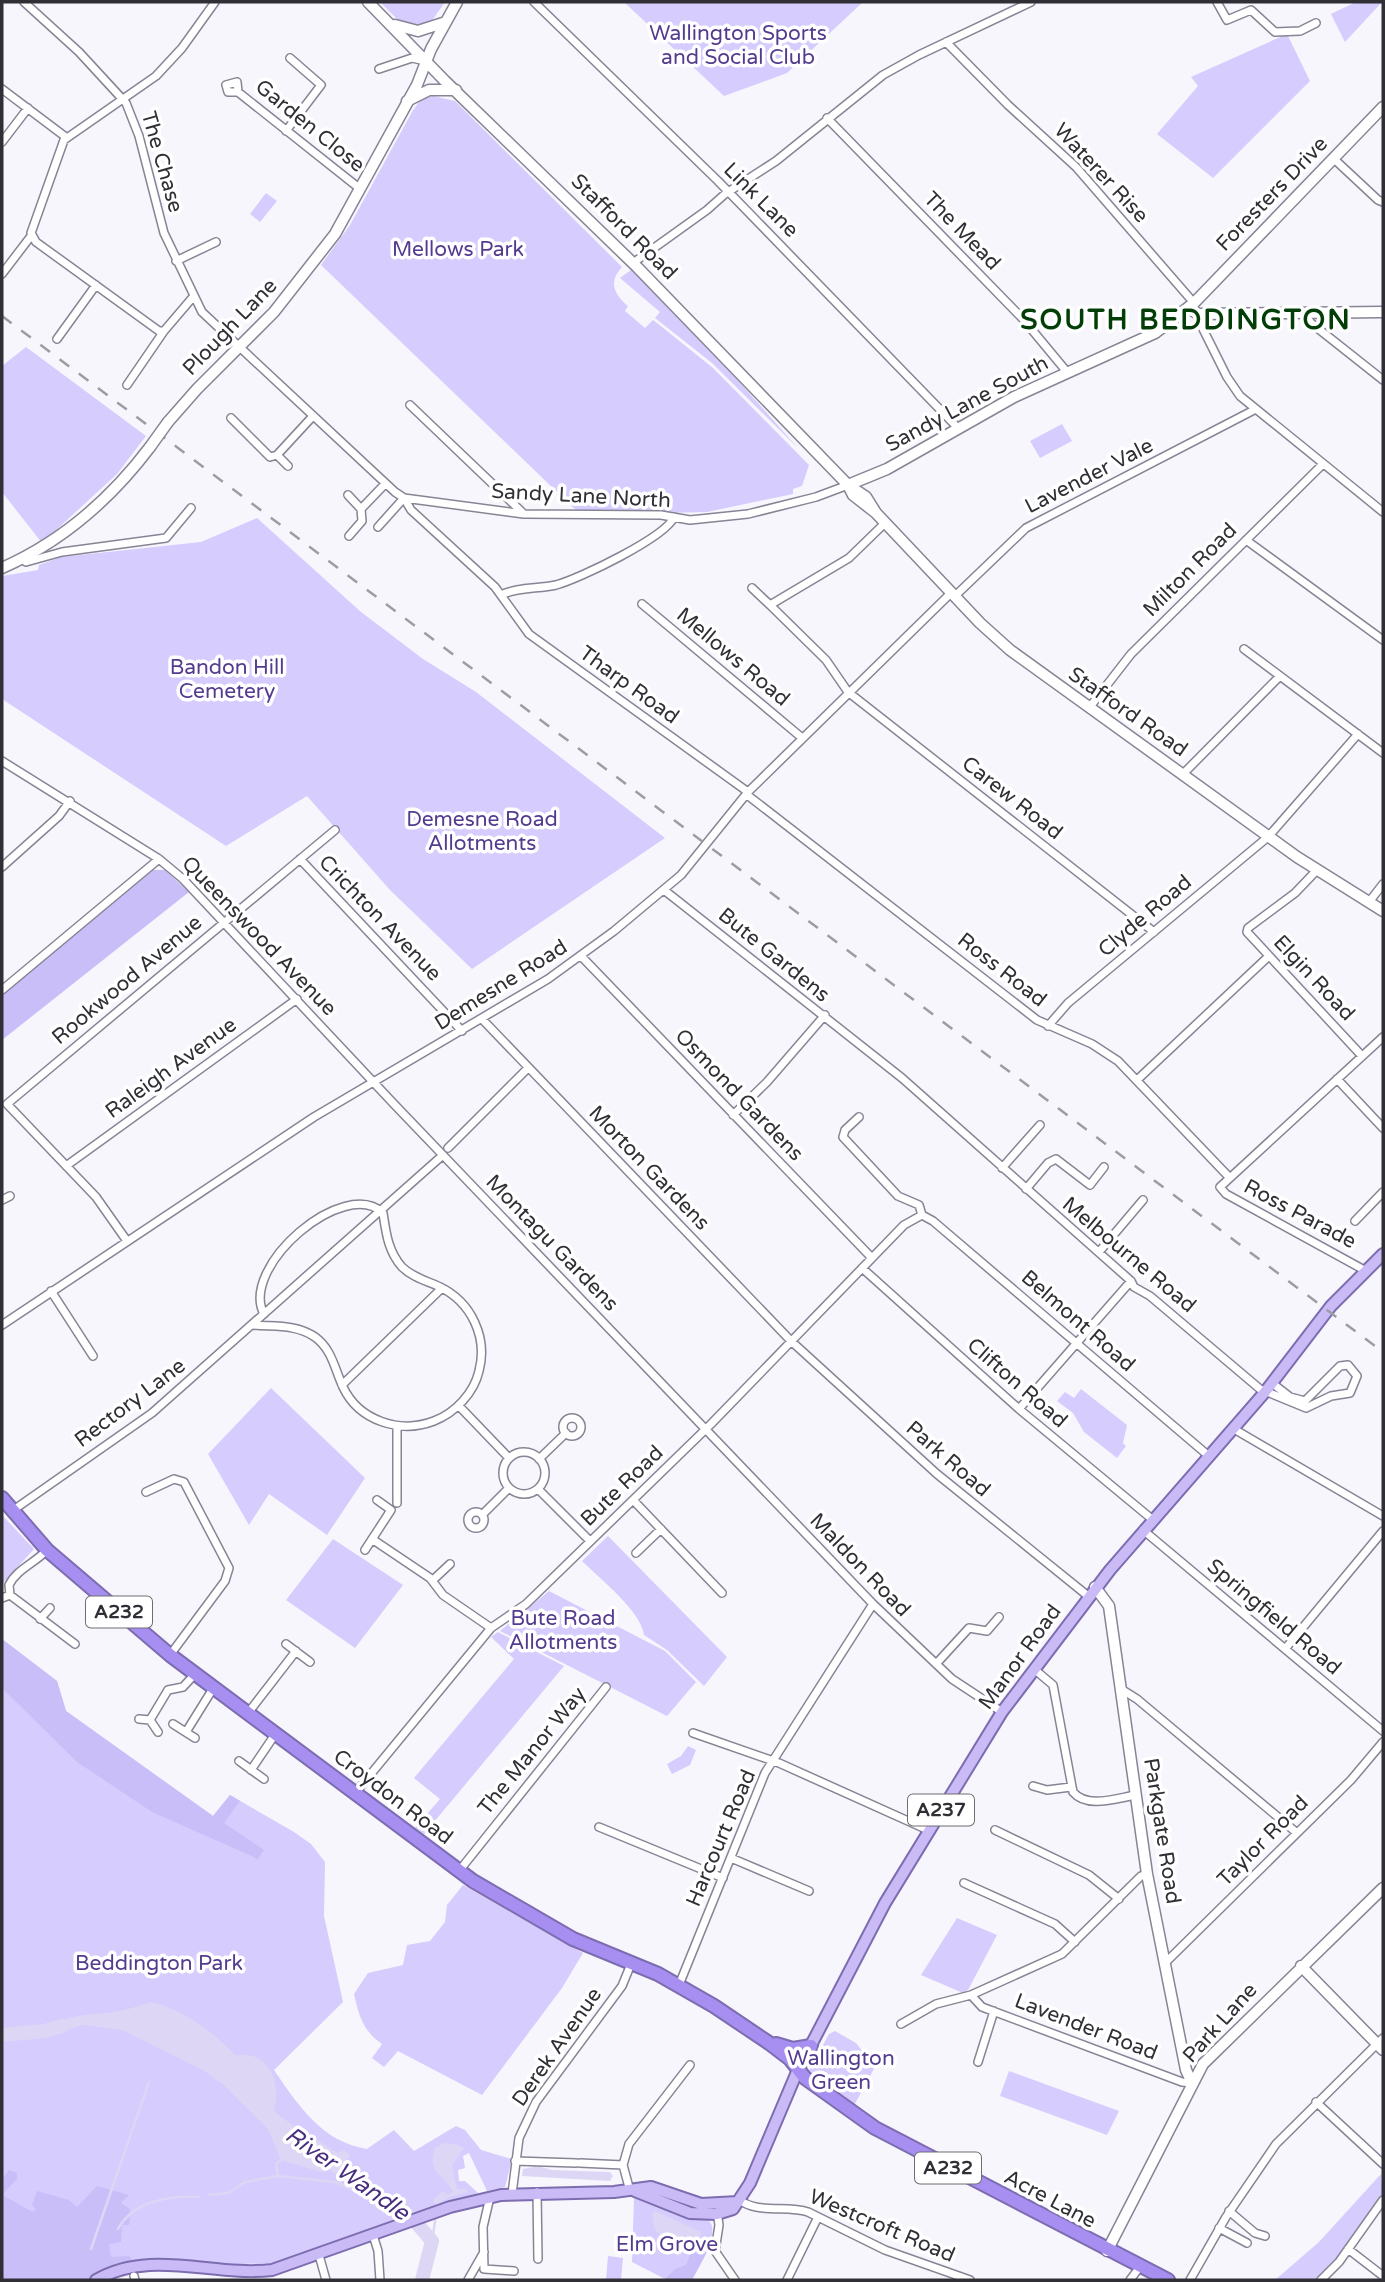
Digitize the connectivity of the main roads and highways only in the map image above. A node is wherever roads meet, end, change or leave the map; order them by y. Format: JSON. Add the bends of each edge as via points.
{"nodes":[{"id":1,"x":368,"y":2,"type":"edge"},
{"id":2,"x":457,"y":2,"type":"edge"},
{"id":3,"x":383,"y":16,"type":"junction"},
{"id":4,"x":446,"y":22,"type":"junction"},
{"id":5,"x":425,"y":61,"type":"junction"},
{"id":6,"x":456,"y":90,"type":"junction"},
{"id":7,"x":407,"y":101,"type":"junction"},
{"id":8,"x":1383,"y":107,"type":"edge"},
{"id":9,"x":1194,"y":308,"type":"junction"},
{"id":10,"x":1383,"y":312,"type":"edge"},
{"id":11,"x":877,"y":474,"type":"junction"},
{"id":12,"x":848,"y":485,"type":"junction"},
{"id":13,"x":866,"y":497,"type":"junction"},
{"id":14,"x":876,"y":513,"type":"junction"},
{"id":15,"x":2,"y":568,"type":"edge"},
{"id":16,"x":1383,"y":911,"type":"edge"},
{"id":17,"x":1383,"y":1254,"type":"edge"},
{"id":18,"x":2,"y":1498,"type":"edge"},
{"id":19,"x":1092,"y":1592,"type":"junction"},
{"id":20,"x":1383,"y":1888,"type":"edge"},
{"id":21,"x":1301,"y":1966,"type":"junction"},
{"id":22,"x":769,"y":2043,"type":"junction"},
{"id":23,"x":1381,"y":2044,"type":"edge"},
{"id":24,"x":811,"y":2046,"type":"junction"},
{"id":25,"x":797,"y":2072,"type":"junction"},
{"id":26,"x":1192,"y":2083,"type":"junction"},
{"id":27,"x":1107,"y":2251,"type":"junction"},
{"id":28,"x":260,"y":2276,"type":"edge"},
{"id":29,"x":96,"y":2280,"type":"edge"},
{"id":30,"x":1165,"y":2280,"type":"edge"}],
"edges":[{"from":1,"to":3,"type":"main road","name":"Stafford Road"},
{"from":2,"to":4,"type":"main road","name":"Plough Lane"},
{"from":3,"to":4,"type":"main road","via":[[414,31]]},
{"from":3,"to":5,"type":"main road","name":"Stafford Road"},
{"from":4,"to":5,"type":"main road","name":"Plough Lane"},
{"from":5,"to":6,"type":"main road","name":"Stafford Road"},
{"from":5,"to":7,"type":"main road","name":"Plough Lane"},
{"from":6,"to":7,"type":"main road","via":[[429,90]]},
{"from":6,"to":12,"type":"main road","name":"Stafford Road","via":[[634,263]]},
{"from":7,"to":15,"type":"main road","name":"Plough Lane","bridge":true,"via":[[325,248],[283,302],[197,389],[116,489],[44,548]]},
{"from":8,"to":9,"type":"main road","name":"Foresters Drive"},
{"from":9,"to":10,"type":"main road"},
{"from":9,"to":11,"type":"main road","name":"Sandy Lane South","via":[[1155,333],[1014,397]]},
{"from":11,"to":12,"type":"main road","name":"Sandy Lane South"},
{"from":11,"to":13,"type":"main road","via":[[866,486]]},
{"from":12,"to":13,"type":"main road","name":"Stafford Road"},
{"from":12,"to":14,"type":"main road","name":"Stafford Road","via":[[865,508]]},
{"from":13,"to":14,"type":"main road","name":"Stafford Road"},
{"from":14,"to":16,"type":"main road","name":"Stafford Road","via":[[1010,650],[1268,836]]},
{"from":17,"to":19,"type":"main road","name":"Manor Road","number":"A237","via":[[1331,1306],[1269,1388]]},
{"from":18,"to":22,"type":"highway","name":"Croydon Road","number":"A232","via":[[47,1550],[170,1655],[458,1871],[546,1926],[679,1985]]},
{"from":19,"to":24,"type":"main road","name":"Manor Road","number":"A237","via":[[1002,1712],[928,1830]]},
{"from":19,"to":26,"type":"main road","name":"Parkgate Road","via":[[1108,1603],[1147,1874]]},
{"from":20,"to":21,"type":"main road","name":"Park Lane"},
{"from":21,"to":23,"type":"main road"},
{"from":21,"to":26,"type":"main road","name":"Park Lane","via":[[1213,2052]]},
{"from":22,"to":24,"type":"highway","via":[[793,2049]]},
{"from":22,"to":25,"type":"highway","name":"Croydon Road","number":"A232","via":[[790,2059]]},
{"from":24,"to":25,"type":"main road","name":"Manor Road","number":"A237"},
{"from":25,"to":27,"type":"highway","name":"Acre Lane","number":"A232","via":[[876,2128]]},
{"from":25,"to":28,"type":"main road","number":"A237","via":[[750,2183],[730,2211],[651,2187],[490,2197],[434,2212]]},
{"from":26,"to":27,"type":"main road","name":"Park Lane"},
{"from":27,"to":30,"type":"highway","number":"A232"},
{"from":28,"to":29,"type":"main road","via":[[157,2264],[118,2270]]}]}
